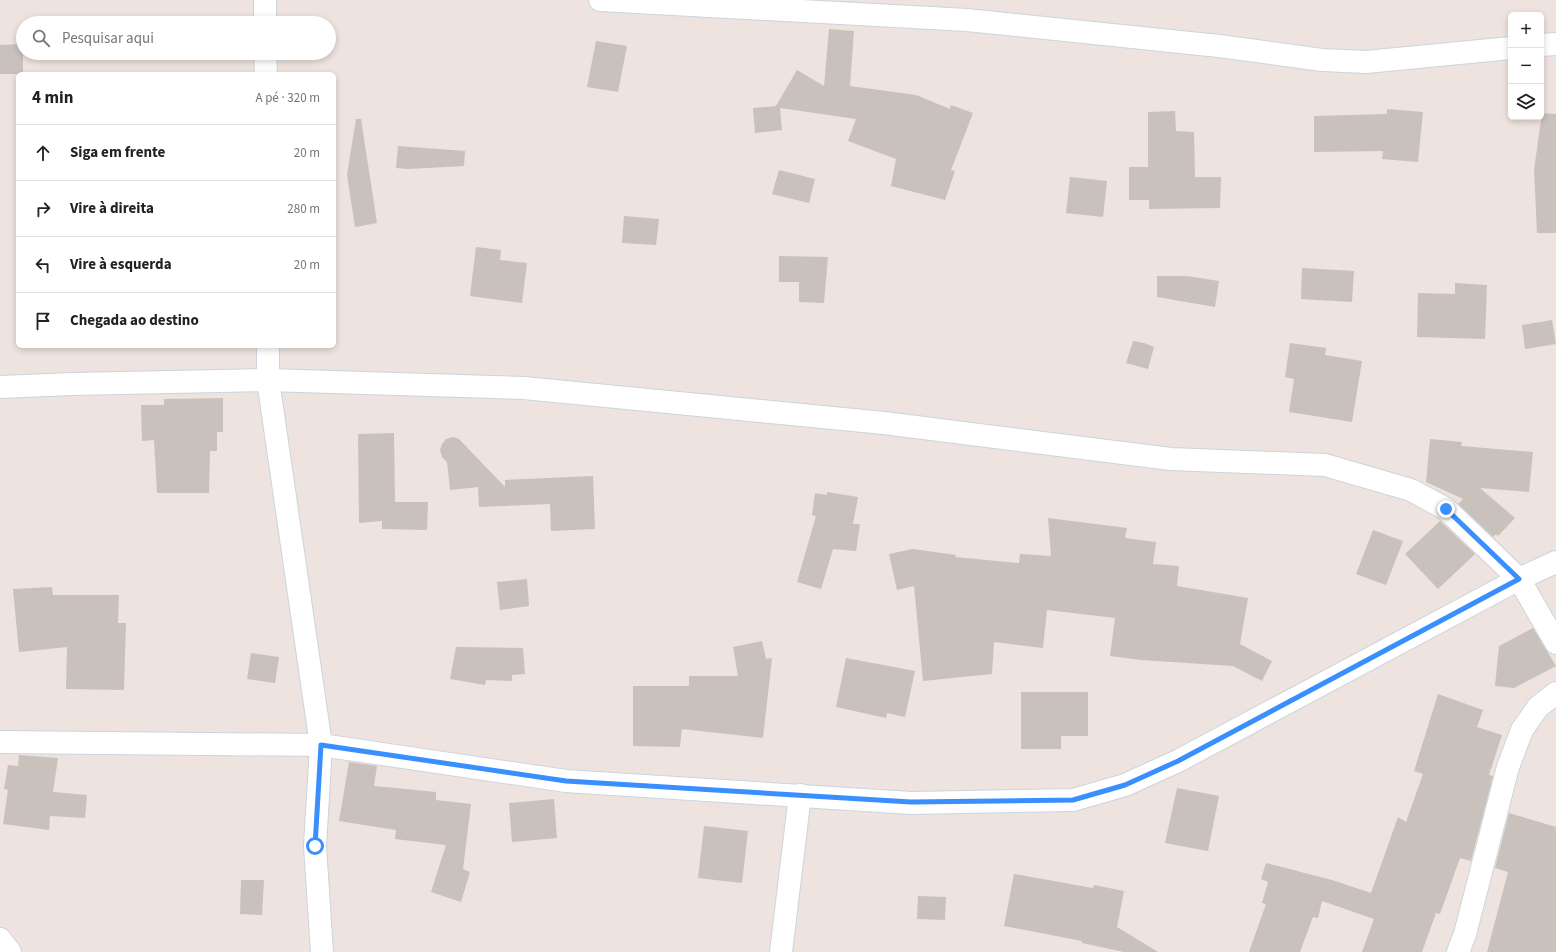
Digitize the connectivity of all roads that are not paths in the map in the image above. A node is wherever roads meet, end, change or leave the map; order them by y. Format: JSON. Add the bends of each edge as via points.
{"nodes":[{"id":1,"x":265,"y":0,"type":"edge"},
{"id":2,"x":600,"y":0,"type":"edge"},
{"id":3,"x":265,"y":16,"type":"edge"},
{"id":4,"x":1556,"y":44,"type":"edge"},
{"id":5,"x":1544,"y":45,"type":"edge"},
{"id":6,"x":1508,"y":48,"type":"edge"},
{"id":7,"x":265,"y":60,"type":"edge"},
{"id":8,"x":266,"y":72,"type":"edge"},
{"id":9,"x":268,"y":348,"type":"edge"},
{"id":10,"x":268,"y":380,"type":"junction"},
{"id":11,"x":0,"y":387,"type":"edge"},
{"id":12,"x":1556,"y":562,"type":"edge"},
{"id":13,"x":1519,"y":579,"type":"junction"},
{"id":14,"x":1556,"y":643,"type":"edge"},
{"id":15,"x":1556,"y":693,"type":"edge"},
{"id":16,"x":0,"y":742,"type":"edge"},
{"id":17,"x":321,"y":745,"type":"junction"},
{"id":18,"x":800,"y":795,"type":"junction"},
{"id":19,"x":0,"y":938,"type":"edge"},
{"id":20,"x":10,"y":952,"type":"edge"},
{"id":21,"x":322,"y":952,"type":"edge"},
{"id":22,"x":781,"y":952,"type":"edge"},
{"id":23,"x":1458,"y":952,"type":"edge"}],
"edges":[{"from":1,"to":3,"type":"street"},
{"from":2,"to":6,"type":"street","via":[[967,20],[1219,46],[1322,60],[1366,62]]},
{"from":4,"to":5,"type":"street"},
{"from":7,"to":8,"type":"street"},
{"from":9,"to":10,"type":"street"},
{"from":10,"to":11,"type":"street"},
{"from":10,"to":13,"type":"street","via":[[524,388],[884,423],[1171,459],[1325,465],[1411,490],[1446,509]]},
{"from":10,"to":17,"type":"street"},
{"from":12,"to":13,"type":"street"},
{"from":13,"to":14,"type":"street"},
{"from":13,"to":18,"type":"street","via":[[1178,761],[1125,785],[1073,800],[911,802]]},
{"from":15,"to":23,"type":"street","via":[[1538,707],[1522,730],[1508,766],[1465,934]]},
{"from":16,"to":17,"type":"street"},
{"from":17,"to":18,"type":"street","via":[[566,781]]},
{"from":17,"to":21,"type":"street","via":[[315,846]]},
{"from":18,"to":22,"type":"street"},
{"from":19,"to":20,"type":"street"}]}
